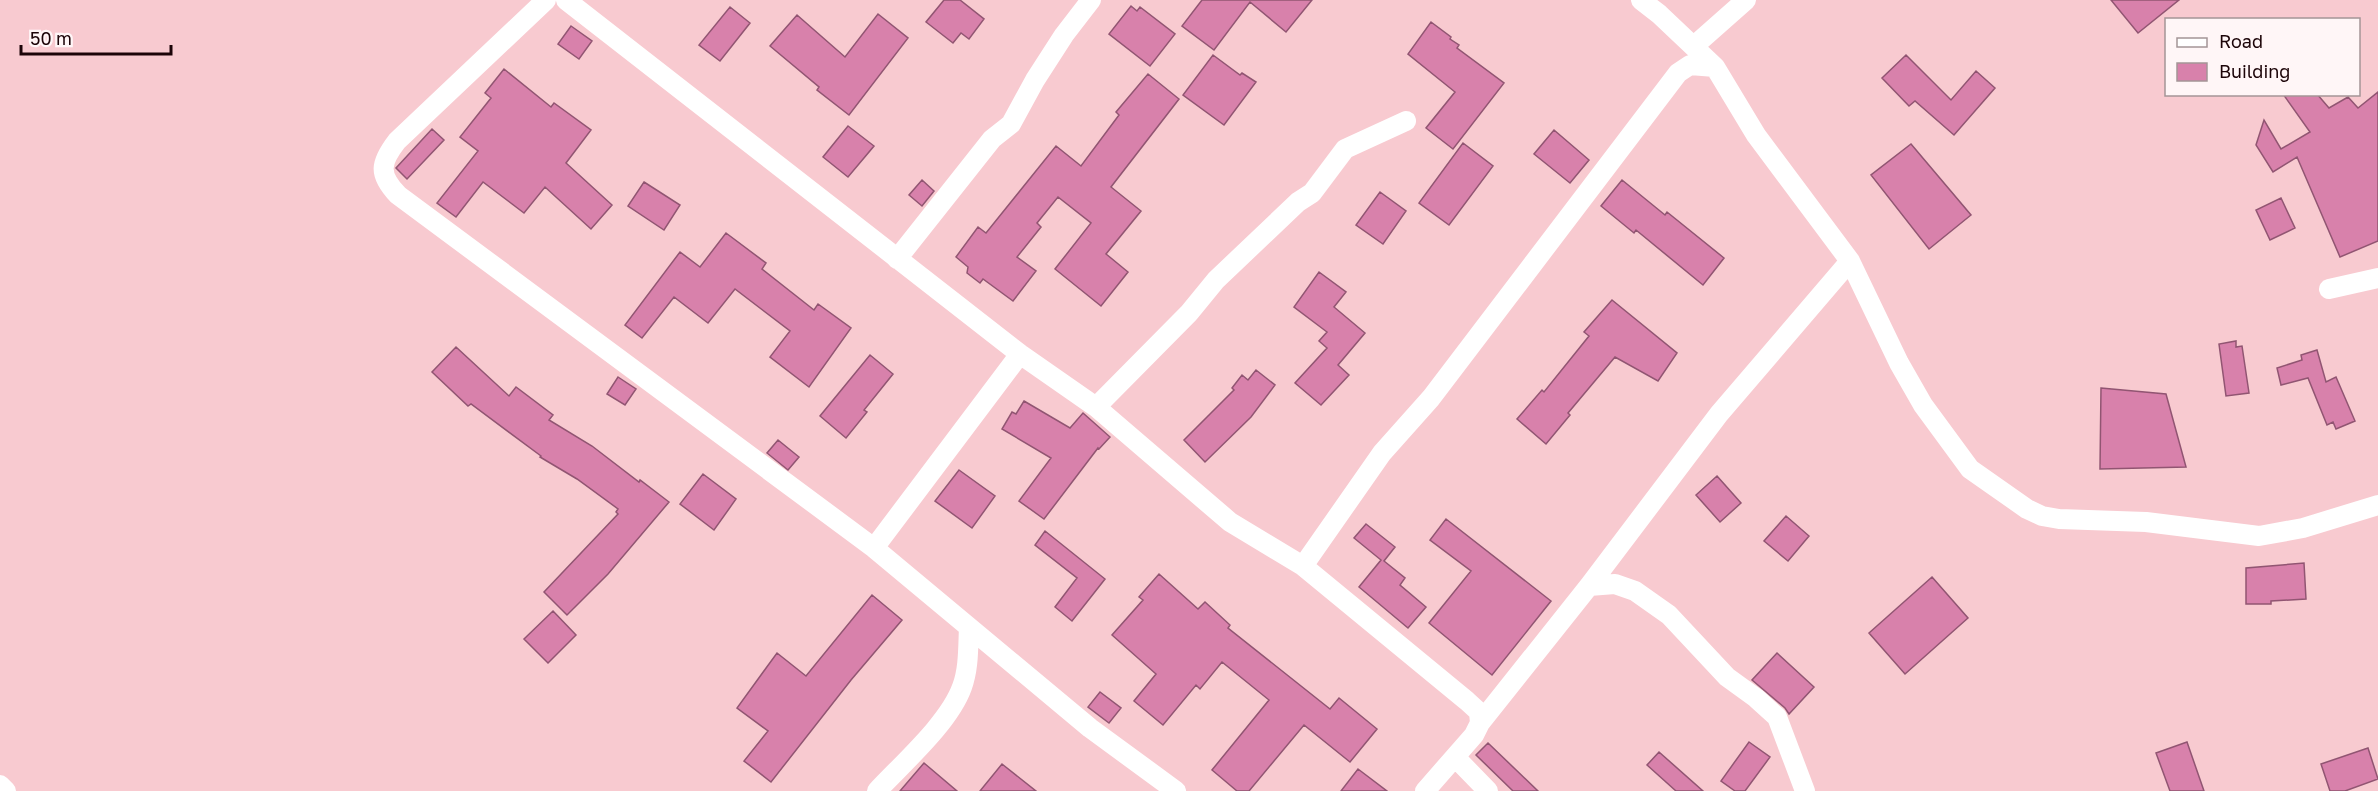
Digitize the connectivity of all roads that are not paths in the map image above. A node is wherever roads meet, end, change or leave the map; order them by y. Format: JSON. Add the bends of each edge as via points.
{"nodes":[{"id":1,"x":546,"y":0,"type":"edge"},
{"id":2,"x":566,"y":0,"type":"edge"},
{"id":3,"x":1091,"y":0,"type":"edge"},
{"id":4,"x":1641,"y":0,"type":"edge"},
{"id":5,"x":1746,"y":0,"type":"edge"},
{"id":6,"x":1694,"y":46,"type":"junction"},
{"id":7,"x":1715,"y":67,"type":"junction"},
{"id":8,"x":1406,"y":121,"type":"dead end"},
{"id":9,"x":897,"y":259,"type":"junction"},
{"id":10,"x":1850,"y":261,"type":"junction"},
{"id":11,"x":2378,"y":278,"type":"edge"},
{"id":12,"x":2329,"y":289,"type":"dead end"},
{"id":13,"x":1020,"y":354,"type":"junction"},
{"id":14,"x":1096,"y":407,"type":"junction"},
{"id":15,"x":2378,"y":505,"type":"edge"},
{"id":16,"x":874,"y":548,"type":"junction"},
{"id":17,"x":1303,"y":566,"type":"junction"},
{"id":18,"x":1589,"y":586,"type":"junction"},
{"id":19,"x":969,"y":627,"type":"junction"},
{"id":20,"x":1480,"y":723,"type":"junction"},
{"id":21,"x":1455,"y":757,"type":"junction"},
{"id":22,"x":0,"y":785,"type":"edge"},
{"id":23,"x":6,"y":791,"type":"edge"},
{"id":24,"x":877,"y":791,"type":"edge"},
{"id":25,"x":1176,"y":791,"type":"edge"},
{"id":26,"x":1425,"y":791,"type":"edge"},
{"id":27,"x":1488,"y":791,"type":"edge"},
{"id":28,"x":1805,"y":791,"type":"edge"}],
"edges":[{"from":1,"to":16,"type":"street","via":[[397,141],[386,155],[386,182],[407,202]]},
{"from":2,"to":9,"type":"street"},
{"from":3,"to":9,"type":"street","via":[[1064,35],[1011,124],[992,139]]},
{"from":4,"to":6,"type":"street"},
{"from":5,"to":6,"type":"street"},
{"from":6,"to":7,"type":"street"},
{"from":7,"to":10,"type":"street","via":[[1756,135]]},
{"from":7,"to":17,"type":"street","via":[[1690,65],[1678,73],[1431,398],[1382,453]]},
{"from":8,"to":14,"type":"street","via":[[1345,149],[1312,193],[1216,280],[1189,313]]},
{"from":9,"to":13,"type":"street"},
{"from":10,"to":15,"type":"street","via":[[1899,363],[1923,405],[1964,461],[1979,476],[2042,516],[2146,522],[2259,536],[2303,528]]},
{"from":10,"to":18,"type":"street","via":[[1719,414]]},
{"from":11,"to":12,"type":"street"},
{"from":13,"to":14,"type":"street"},
{"from":13,"to":16,"type":"street"},
{"from":14,"to":17,"type":"street","via":[[1230,522]]},
{"from":16,"to":19,"type":"street"},
{"from":17,"to":20,"type":"street","via":[[1467,701],[1479,712]]},
{"from":18,"to":20,"type":"street"},
{"from":18,"to":28,"type":"street","via":[[1615,584],[1635,591],[1669,615],[1727,677],[1777,717]]},
{"from":19,"to":24,"type":"street","via":[[962,688],[947,716]]},
{"from":19,"to":25,"type":"street","via":[[1090,728]]},
{"from":20,"to":21,"type":"street"},
{"from":21,"to":26,"type":"street"},
{"from":21,"to":27,"type":"street"},
{"from":22,"to":23,"type":"street"}]}
